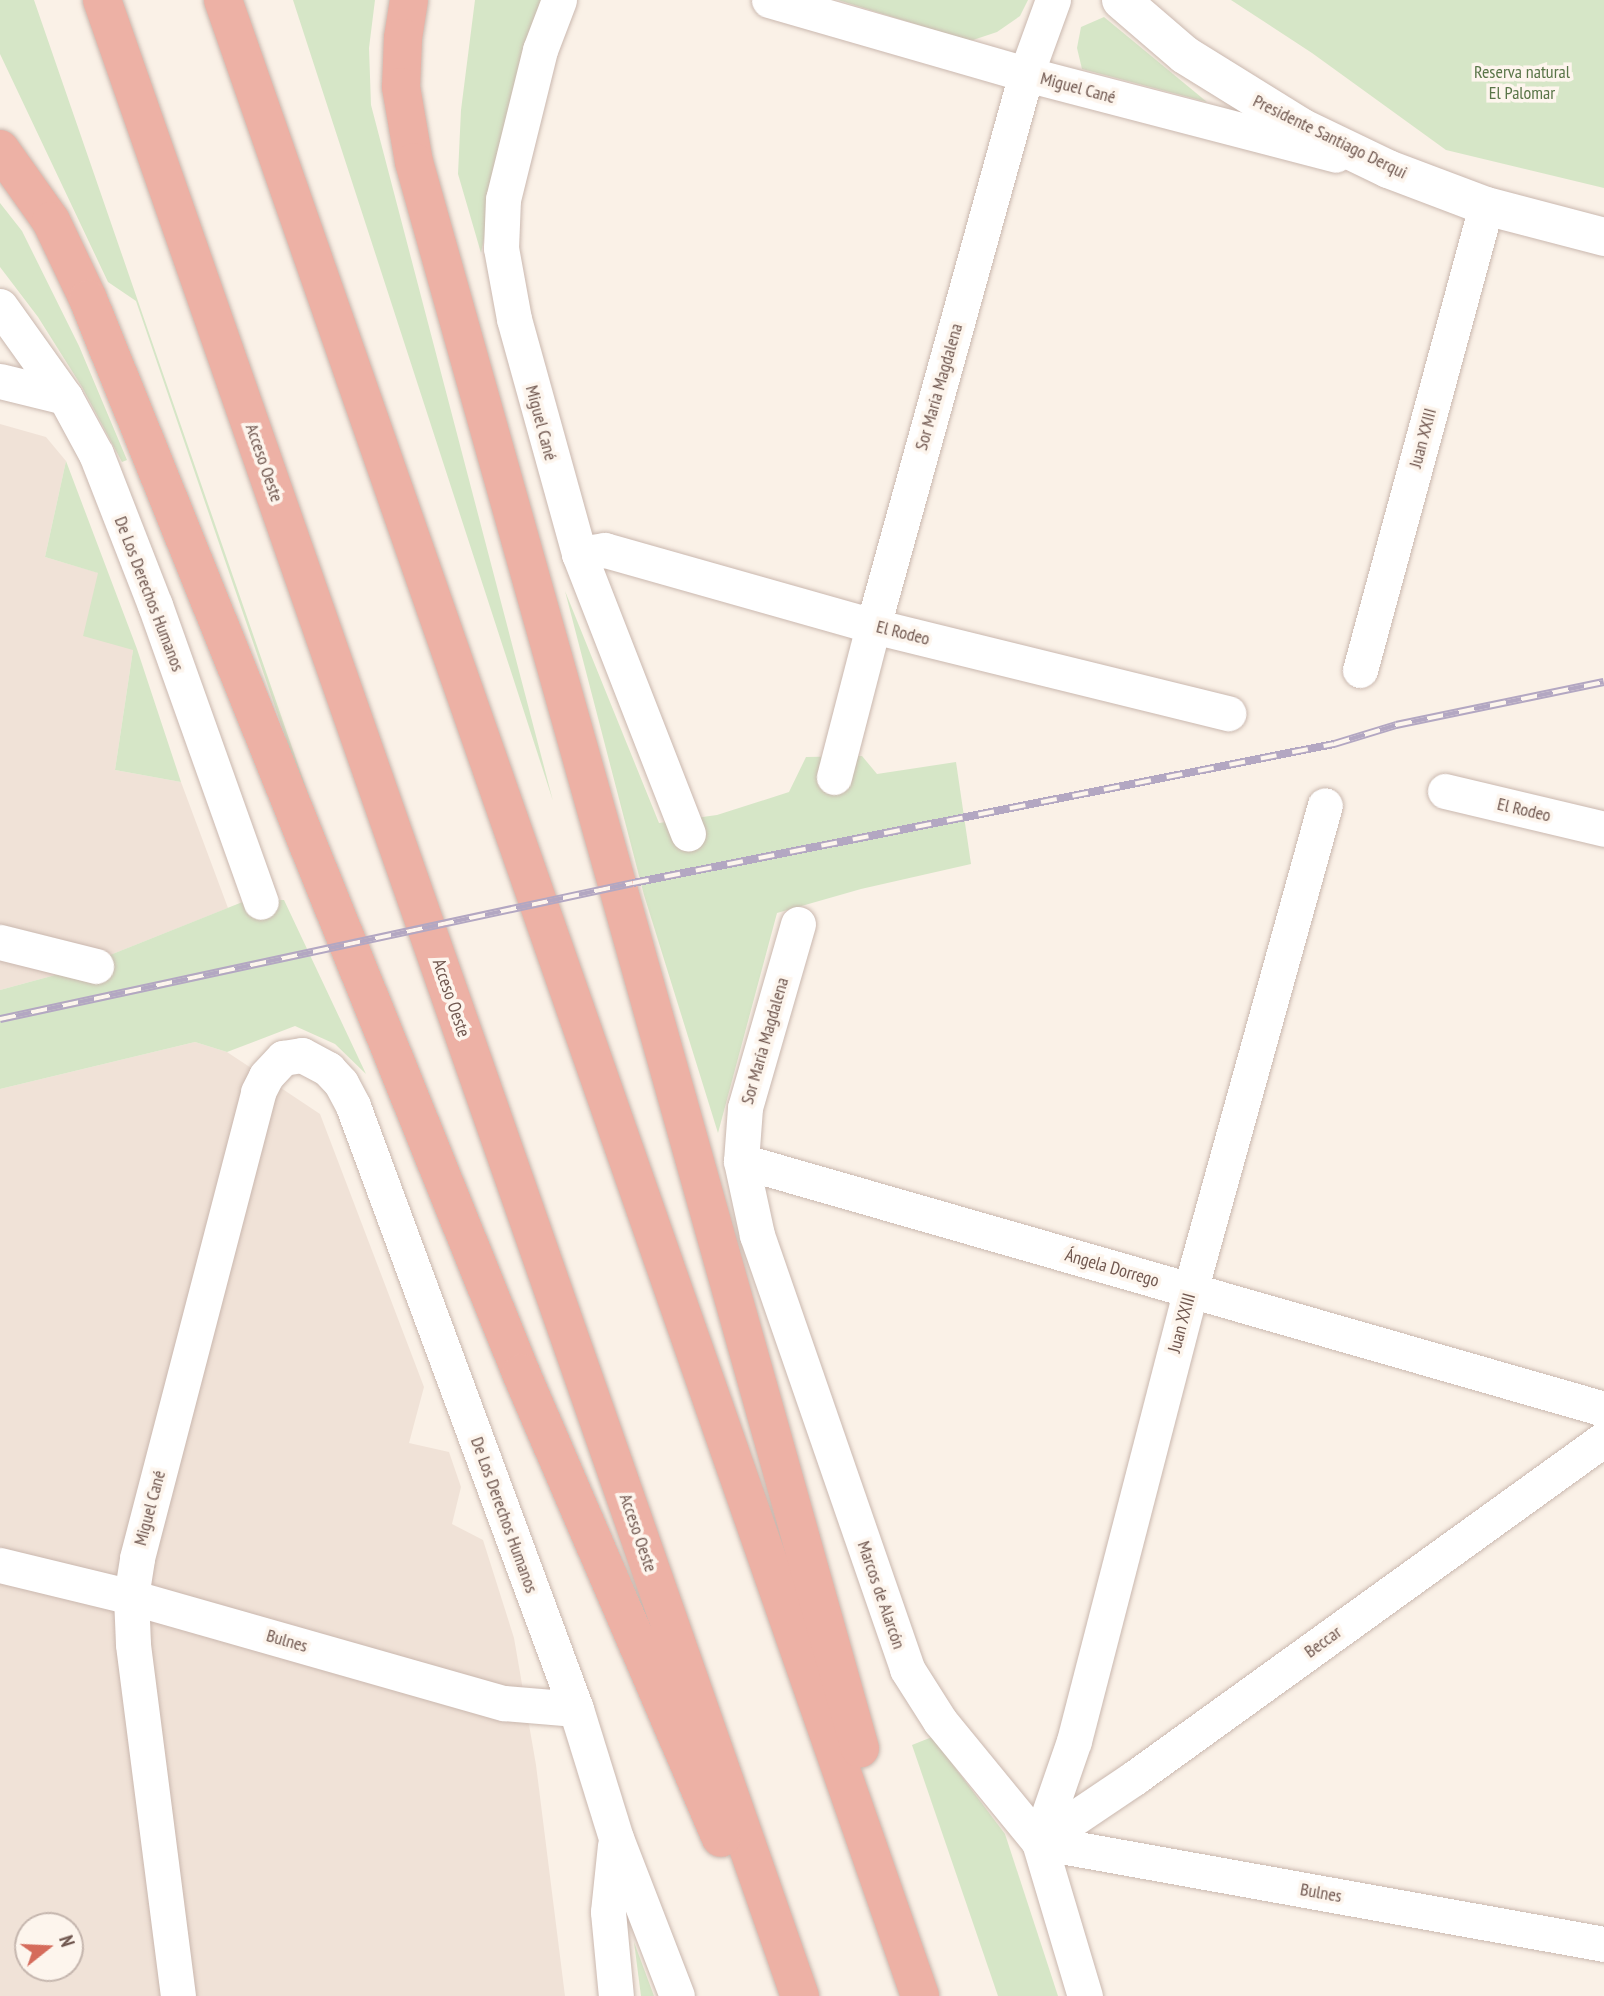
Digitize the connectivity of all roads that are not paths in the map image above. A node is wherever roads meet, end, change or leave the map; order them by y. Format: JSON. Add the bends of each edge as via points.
{"nodes":[{"id":1,"x":102,"y":0,"type":"edge"},
{"id":2,"x":223,"y":0,"type":"edge"},
{"id":3,"x":409,"y":0,"type":"edge"},
{"id":4,"x":559,"y":0,"type":"edge"},
{"id":5,"x":769,"y":0,"type":"edge"},
{"id":6,"x":1053,"y":0,"type":"edge"},
{"id":7,"x":1121,"y":0,"type":"edge"},
{"id":8,"x":1026,"y":74,"type":"junction"},
{"id":9,"x":0,"y":149,"type":"edge"},
{"id":10,"x":1388,"y":169,"type":"junction"},
{"id":11,"x":1486,"y":205,"type":"junction"},
{"id":12,"x":1604,"y":237,"type":"edge"},
{"id":13,"x":0,"y":306,"type":"edge"},
{"id":14,"x":0,"y":381,"type":"edge"},
{"id":15,"x":65,"y":397,"type":"junction"},
{"id":16,"x":579,"y":554,"type":"junction"},
{"id":17,"x":873,"y":626,"type":"junction"},
{"id":18,"x":1360,"y":670,"type":"dead end"},
{"id":19,"x":1228,"y":713,"type":"dead end"},
{"id":20,"x":834,"y":777,"type":"dead end"},
{"id":21,"x":1445,"y":791,"type":"dead end"},
{"id":22,"x":1325,"y":805,"type":"dead end"},
{"id":23,"x":1604,"y":829,"type":"edge"},
{"id":24,"x":688,"y":833,"type":"dead end"},
{"id":25,"x":261,"y":902,"type":"dead end"},
{"id":26,"x":798,"y":924,"type":"dead end"},
{"id":27,"x":0,"y":942,"type":"edge"},
{"id":28,"x":96,"y":965,"type":"dead end"},
{"id":29,"x":302,"y":1055,"type":"joint"},
{"id":30,"x":741,"y":1161,"type":"junction"},
{"id":31,"x":1190,"y":1291,"type":"junction"},
{"id":32,"x":1604,"y":1409,"type":"edge"},
{"id":33,"x":1604,"y":1439,"type":"edge"},
{"id":34,"x":0,"y":1564,"type":"edge"},
{"id":35,"x":131,"y":1597,"type":"junction"},
{"id":36,"x":576,"y":1709,"type":"junction"},
{"id":37,"x":616,"y":1838,"type":"junction"},
{"id":38,"x":1039,"y":1842,"type":"junction"},
{"id":39,"x":886,"y":1895,"type":"junction"},
{"id":40,"x":778,"y":1932,"type":"junction"},
{"id":41,"x":1604,"y":1944,"type":"edge"},
{"id":42,"x":178,"y":1996,"type":"edge"},
{"id":43,"x":616,"y":1996,"type":"edge"},
{"id":44,"x":677,"y":1996,"type":"edge"},
{"id":45,"x":800,"y":1996,"type":"edge"},
{"id":46,"x":920,"y":1996,"type":"edge"},
{"id":47,"x":1085,"y":1996,"type":"edge"}],
"edges":[{"from":1,"to":40,"type":"highway","name":"Acceso Oeste"},
{"from":2,"to":39,"type":"highway"},
{"from":3,"to":39,"type":"highway","via":[[401,87],[414,162],[872,1793]]},
{"from":4,"to":16,"type":"street","name":"Miguel Cané","via":[[540,50],[503,199],[501,248],[514,319]]},
{"from":5,"to":8,"type":"street","name":"Miguel Cané"},
{"from":6,"to":8,"type":"street","name":"Sor María Magdalena"},
{"from":7,"to":10,"type":"street","name":"Presidente Santiago Derqui","via":[[1185,55],[1256,101]]},
{"from":8,"to":10,"type":"street","name":"Miguel Cané"},
{"from":8,"to":17,"type":"street","name":"Sor María Magdalena"},
{"from":9,"to":40,"type":"highway","via":[[51,221],[88,299],[521,1373],[733,1868]]},
{"from":10,"to":11,"type":"street","name":"Presidente Santiago Derqui"},
{"from":11,"to":12,"type":"street","name":"Presidente Santiago Derqui"},
{"from":11,"to":18,"type":"street","name":"Juan XXIII"},
{"from":13,"to":15,"type":"street","name":"De Los Derechos Humanos"},
{"from":14,"to":15,"type":"street"},
{"from":15,"to":25,"type":"street","name":"De Los Derechos Humanos","via":[[96,454],[155,605]]},
{"from":16,"to":17,"type":"street","name":"El Rodeo","via":[[605,550]]},
{"from":16,"to":24,"type":"street","name":"Miguel Cané"},
{"from":17,"to":19,"type":"street","name":"El Rodeo"},
{"from":17,"to":20,"type":"street","name":"Sor María Magdalena"},
{"from":21,"to":23,"type":"street","name":"El Rodeo"},
{"from":22,"to":31,"type":"street","name":"Juan XXIII"},
{"from":26,"to":30,"type":"street","name":"Sor María Magdalena","via":[[745,1108]]},
{"from":27,"to":28,"type":"street"},
{"from":29,"to":35,"type":"street","name":"Miguel Cané","via":[[283,1058],[258,1092],[136,1558]]},
{"from":29,"to":36,"type":"street","name":"De Los Derechos Humanos","via":[[318,1062],[341,1083],[353,1106]]},
{"from":30,"to":31,"type":"street","name":"Ángela Dorrego"},
{"from":30,"to":38,"type":"street","name":"Marcos de Alarcón","via":[[757,1235],[907,1669],[940,1721]]},
{"from":31,"to":32,"type":"street","name":"Ángela Dorrego"},
{"from":31,"to":38,"type":"street","name":"Juan XXIII","via":[[1074,1741]]},
{"from":33,"to":38,"type":"street","name":"Beccar"},
{"from":34,"to":35,"type":"street","name":"Bulnes"},
{"from":35,"to":36,"type":"street","name":"Bulnes","via":[[504,1703]]},
{"from":35,"to":42,"type":"street","name":"Miguel Cané","via":[[133,1644]]},
{"from":36,"to":37,"type":"street","name":"De Los Derechos Humanos"},
{"from":37,"to":43,"type":"street","via":[[608,1912]]},
{"from":37,"to":44,"type":"street","name":"De Los Derechos Humanos"},
{"from":38,"to":41,"type":"street","name":"Bulnes"},
{"from":38,"to":47,"type":"street","name":"Marcos de Alarcón"},
{"from":39,"to":46,"type":"highway"},
{"from":40,"to":45,"type":"highway","name":"Acceso Oeste"}]}
